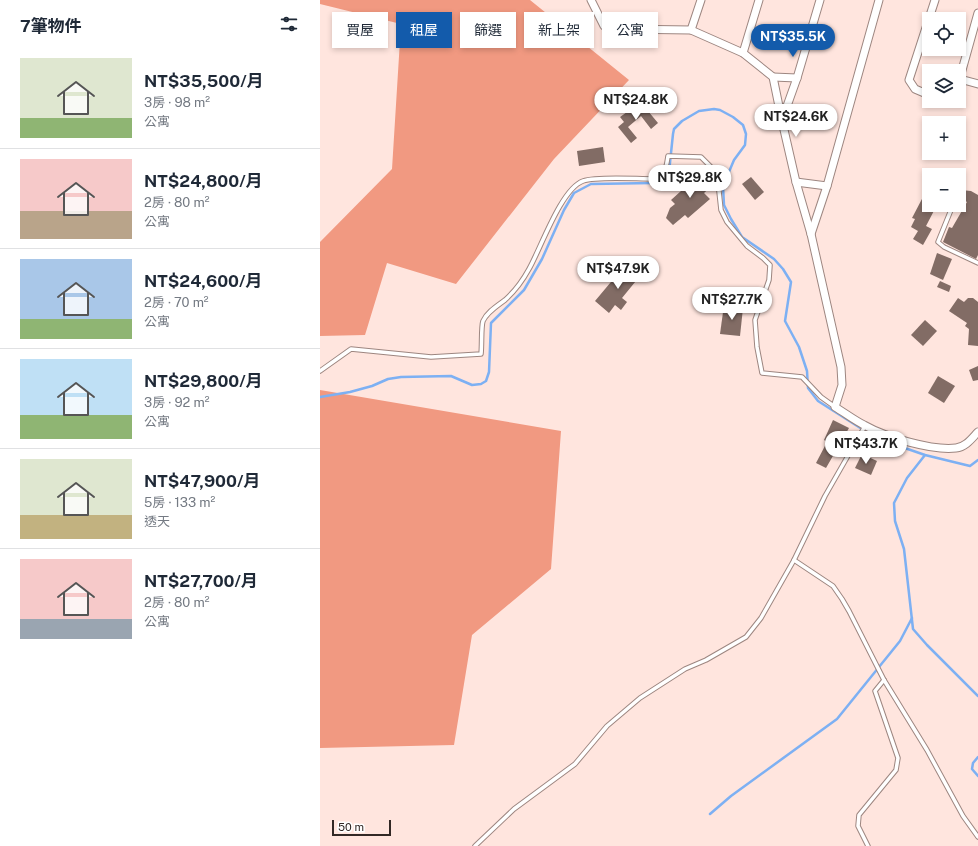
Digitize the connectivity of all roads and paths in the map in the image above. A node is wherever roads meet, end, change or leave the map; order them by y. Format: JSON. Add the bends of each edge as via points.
{"nodes":[{"id":1,"x":591,"y":0,"type":"edge"},
{"id":2,"x":701,"y":0,"type":"edge"},
{"id":3,"x":759,"y":0,"type":"edge"},
{"id":4,"x":820,"y":0,"type":"edge"},
{"id":5,"x":879,"y":0,"type":"edge"},
{"id":6,"x":935,"y":0,"type":"edge"},
{"id":7,"x":978,"y":13,"type":"edge"},
{"id":8,"x":691,"y":30,"type":"junction"},
{"id":9,"x":743,"y":53,"type":"junction"},
{"id":10,"x":964,"y":64,"type":"edge"},
{"id":11,"x":773,"y":77,"type":"junction"},
{"id":12,"x":797,"y":78,"type":"junction"},
{"id":13,"x":966,"y":81,"type":"edge"},
{"id":14,"x":978,"y":84,"type":"edge"},
{"id":15,"x":922,"y":92,"type":"edge"},
{"id":16,"x":782,"y":120,"type":"junction"},
{"id":17,"x":796,"y":182,"type":"junction"},
{"id":18,"x":827,"y":186,"type":"junction"},
{"id":19,"x":950,"y":212,"type":"edge"},
{"id":20,"x":811,"y":234,"type":"junction"},
{"id":21,"x":978,"y":263,"type":"edge"},
{"id":22,"x":320,"y":371,"type":"edge"},
{"id":23,"x":835,"y":407,"type":"junction"},
{"id":24,"x":865,"y":426,"type":"junction"},
{"id":25,"x":978,"y":432,"type":"edge"},
{"id":26,"x":794,"y":560,"type":"junction"},
{"id":27,"x":884,"y":680,"type":"junction"},
{"id":28,"x":978,"y":837,"type":"edge"},
{"id":29,"x":475,"y":846,"type":"edge"},
{"id":30,"x":868,"y":846,"type":"edge"}],
"edges":[{"from":1,"to":8,"type":"street","via":[[604,26],[618,29]]},
{"from":2,"to":8,"type":"street"},
{"from":3,"to":9,"type":"street"},
{"from":4,"to":12,"type":"street"},
{"from":5,"to":18,"type":"street"},
{"from":6,"to":15,"type":"street","via":[[909,80],[915,89]]},
{"from":7,"to":10,"type":"street"},
{"from":8,"to":9,"type":"street"},
{"from":9,"to":11,"type":"street"},
{"from":11,"to":12,"type":"street"},
{"from":11,"to":16,"type":"street"},
{"from":12,"to":16,"type":"street"},
{"from":13,"to":14,"type":"street"},
{"from":16,"to":17,"type":"street"},
{"from":17,"to":18,"type":"street"},
{"from":17,"to":20,"type":"street"},
{"from":18,"to":20,"type":"street"},
{"from":19,"to":21,"type":"lane","via":[[938,242]]},
{"from":20,"to":23,"type":"street","via":[[841,367],[842,385]]},
{"from":22,"to":23,"type":"lane","via":[[351,349],[431,357],[481,354],[483,322],[517,287],[530,268],[559,208],[572,188],[582,181],[598,179],[653,179],[661,176],[666,170],[668,156],[701,157],[717,173],[721,210],[727,222],[747,246],[770,265],[768,280],[755,320],[762,373],[802,377],[821,397]]},
{"from":23,"to":24,"type":"street"},
{"from":24,"to":25,"type":"street","via":[[909,442],[933,447],[957,448],[969,442]]},
{"from":24,"to":26,"type":"lane","via":[[825,496]]},
{"from":26,"to":27,"type":"lane","via":[[832,586],[849,611]]},
{"from":26,"to":29,"type":"lane","via":[[761,618],[746,637],[685,669],[640,698],[607,726],[575,764],[514,809]]},
{"from":27,"to":28,"type":"lane","via":[[919,736],[963,816]]},
{"from":27,"to":30,"type":"lane","via":[[876,691],[898,758],[896,770],[859,815],[858,826]]}]}
